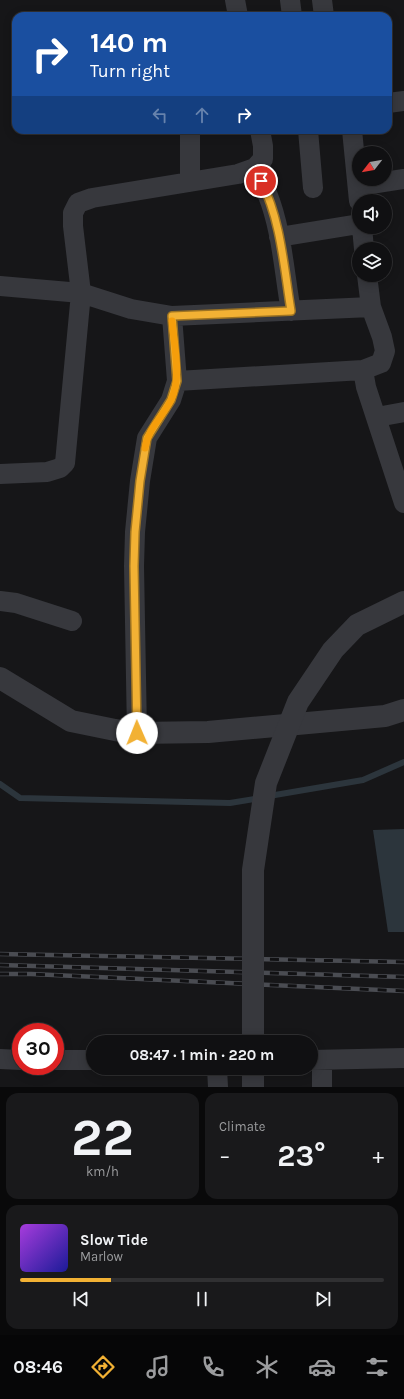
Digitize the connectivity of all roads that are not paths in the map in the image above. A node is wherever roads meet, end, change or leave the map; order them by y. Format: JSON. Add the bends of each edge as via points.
{"nodes":[{"id":1,"x":235,"y":0,"type":"edge"},
{"id":2,"x":290,"y":0,"type":"edge"},
{"id":3,"x":322,"y":0,"type":"edge"},
{"id":4,"x":237,"y":12,"type":"edge"},
{"id":5,"x":292,"y":12,"type":"edge"},
{"id":6,"x":324,"y":12,"type":"edge"},
{"id":7,"x":404,"y":101,"type":"edge"},
{"id":8,"x":392,"y":102,"type":"edge"},
{"id":9,"x":190,"y":134,"type":"edge"},
{"id":10,"x":261,"y":134,"type":"edge"},
{"id":11,"x":308,"y":134,"type":"edge"},
{"id":12,"x":352,"y":134,"type":"edge"},
{"id":13,"x":255,"y":168,"type":"junction"},
{"id":14,"x":404,"y":179,"type":"edge"},
{"id":15,"x":190,"y":182,"type":"junction"},
{"id":16,"x":313,"y":188,"type":"dead end"},
{"id":17,"x":359,"y":193,"type":"edge"},
{"id":18,"x":352,"y":225,"type":"edge"},
{"id":19,"x":279,"y":237,"type":"junction"},
{"id":20,"x":368,"y":282,"type":"edge"},
{"id":21,"x":0,"y":286,"type":"edge"},
{"id":22,"x":81,"y":293,"type":"junction"},
{"id":23,"x":371,"y":307,"type":"junction"},
{"id":24,"x":291,"y":311,"type":"junction"},
{"id":25,"x":172,"y":316,"type":"junction"},
{"id":26,"x":363,"y":370,"type":"junction"},
{"id":27,"x":177,"y":381,"type":"junction"},
{"id":28,"x":404,"y":412,"type":"edge"},
{"id":29,"x":377,"y":417,"type":"junction"},
{"id":30,"x":0,"y":474,"type":"edge"},
{"id":31,"x":404,"y":503,"type":"edge"},
{"id":32,"x":0,"y":601,"type":"edge"},
{"id":33,"x":404,"y":602,"type":"edge"},
{"id":34,"x":72,"y":621,"type":"dead end"},
{"id":35,"x":0,"y":678,"type":"edge"},
{"id":36,"x":404,"y":710,"type":"edge"},
{"id":37,"x":137,"y":733,"type":"junction"},
{"id":38,"x":253,"y":1035,"type":"edge"},
{"id":39,"x":404,"y":1058,"type":"edge"},
{"id":40,"x":0,"y":1059,"type":"edge"},
{"id":41,"x":12,"y":1060,"type":"edge"},
{"id":42,"x":64,"y":1060,"type":"edge"},
{"id":43,"x":86,"y":1060,"type":"edge"},
{"id":44,"x":318,"y":1060,"type":"edge"},
{"id":45,"x":318,"y":1069,"type":"edge"},
{"id":46,"x":217,"y":1075,"type":"edge"},
{"id":47,"x":253,"y":1075,"type":"edge"},
{"id":48,"x":218,"y":1087,"type":"edge"},
{"id":49,"x":253,"y":1087,"type":"edge"},
{"id":50,"x":322,"y":1087,"type":"edge"}],
"edges":[{"from":1,"to":4,"type":"street"},
{"from":2,"to":5,"type":"street"},
{"from":3,"to":6,"type":"street"},
{"from":7,"to":8,"type":"street"},
{"from":9,"to":15,"type":"street"},
{"from":10,"to":13,"type":"street","via":[[263,159]]},
{"from":11,"to":16,"type":"street"},
{"from":12,"to":17,"type":"street"},
{"from":13,"to":15,"type":"street","via":[[238,174]]},
{"from":13,"to":19,"type":"street","via":[[267,193]]},
{"from":14,"to":17,"type":"street"},
{"from":15,"to":22,"type":"street","via":[[92,198],[78,203],[72,213],[72,226]]},
{"from":18,"to":19,"type":"street"},
{"from":19,"to":24,"type":"street"},
{"from":20,"to":23,"type":"street"},
{"from":21,"to":22,"type":"street"},
{"from":22,"to":25,"type":"street","via":[[131,309]]},
{"from":22,"to":30,"type":"street","via":[[65,463],[60,468],[47,472]]},
{"from":23,"to":24,"type":"street"},
{"from":23,"to":26,"type":"street","via":[[385,351],[380,363]]},
{"from":24,"to":25,"type":"street"},
{"from":25,"to":27,"type":"street"},
{"from":26,"to":27,"type":"street"},
{"from":26,"to":29,"type":"street"},
{"from":27,"to":37,"type":"street","via":[[171,400],[147,438],[140,481],[134,566]]},
{"from":28,"to":29,"type":"street"},
{"from":29,"to":31,"type":"street"},
{"from":32,"to":34,"type":"street","via":[[16,603]]},
{"from":33,"to":38,"type":"street","bridge":true,"via":[[357,625],[333,650],[298,702],[266,783],[253,870]]},
{"from":35,"to":37,"type":"street","via":[[71,721]]},
{"from":36,"to":37,"type":"street","via":[[385,716],[208,732]]},
{"from":39,"to":44,"type":"street"},
{"from":40,"to":41,"type":"street"},
{"from":42,"to":43,"type":"street"},
{"from":45,"to":50,"type":"street"},
{"from":46,"to":48,"type":"street"},
{"from":47,"to":49,"type":"street"}]}
